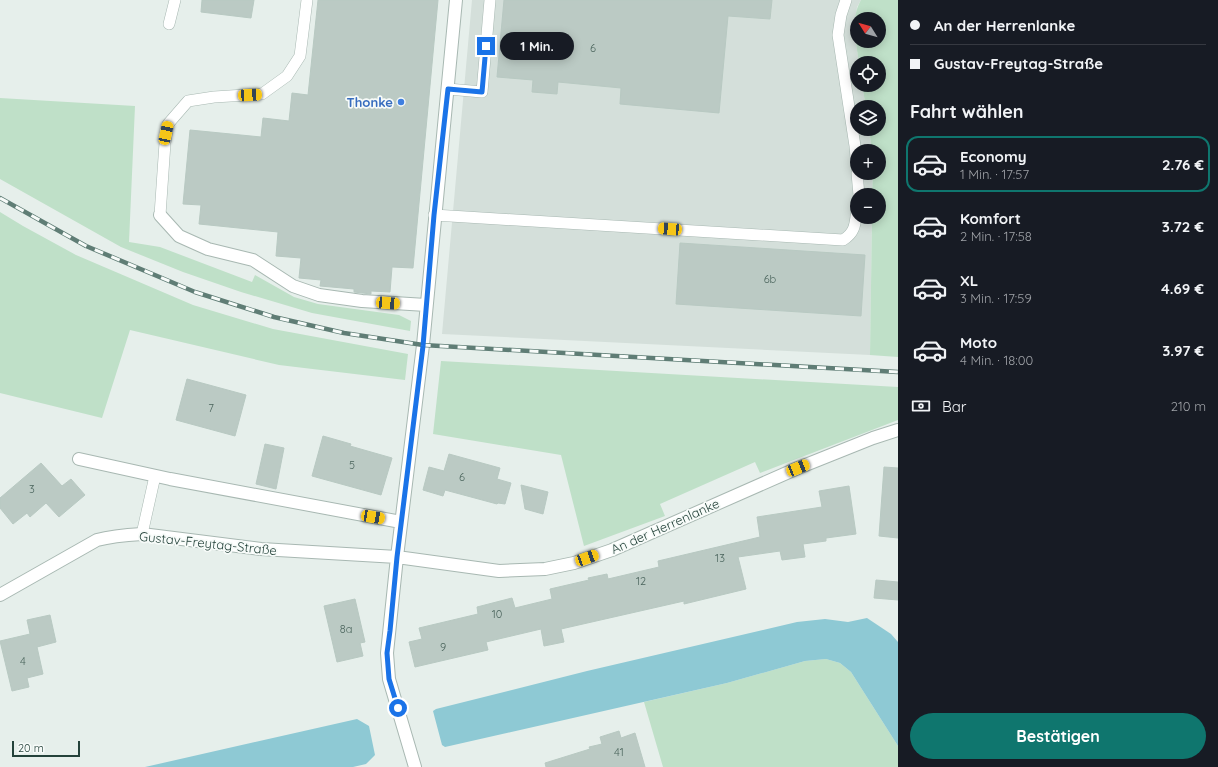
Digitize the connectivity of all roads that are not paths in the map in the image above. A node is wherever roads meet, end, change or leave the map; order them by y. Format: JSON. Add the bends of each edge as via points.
{"nodes":[{"id":1,"x":175,"y":0,"type":"edge"},
{"id":2,"x":307,"y":0,"type":"edge"},
{"id":3,"x":456,"y":0,"type":"edge"},
{"id":4,"x":490,"y":0,"type":"edge"},
{"id":5,"x":846,"y":0,"type":"edge"},
{"id":6,"x":169,"y":24,"type":"dead end"},
{"id":7,"x":448,"y":89,"type":"junction"},
{"id":8,"x":855,"y":144,"type":"edge"},
{"id":9,"x":160,"y":215,"type":"joint"},
{"id":10,"x":434,"y":215,"type":"junction"},
{"id":11,"x":855,"y":224,"type":"edge"},
{"id":12,"x":426,"y":305,"type":"junction"},
{"id":13,"x":898,"y":430,"type":"edge"},
{"id":14,"x":79,"y":459,"type":"dead end"},
{"id":15,"x":155,"y":476,"type":"junction"},
{"id":16,"x":401,"y":522,"type":"junction"},
{"id":17,"x":142,"y":534,"type":"junction"},
{"id":18,"x":397,"y":557,"type":"junction"},
{"id":19,"x":0,"y":595,"type":"edge"},
{"id":20,"x":415,"y":767,"type":"edge"}],
"edges":[{"from":1,"to":6,"type":"lane"},
{"from":2,"to":9,"type":"lane","via":[[300,56],[287,76],[262,94],[188,101],[168,124]]},
{"from":3,"to":7,"type":"street"},
{"from":4,"to":7,"type":"lane","via":[[482,92]]},
{"from":5,"to":8,"type":"lane","via":[[838,35]]},
{"from":7,"to":10,"type":"street"},
{"from":9,"to":12,"type":"street","via":[[179,236],[208,249],[252,260],[293,286],[319,295]]},
{"from":10,"to":11,"type":"lane","via":[[843,240],[851,235]]},
{"from":10,"to":12,"type":"street"},
{"from":12,"to":16,"type":"street"},
{"from":13,"to":18,"type":"street","name":"An der Herrenlanke","via":[[798,468],[612,550],[574,563],[545,569],[498,571]]},
{"from":14,"to":15,"type":"street"},
{"from":15,"to":16,"type":"street"},
{"from":15,"to":17,"type":"lane"},
{"from":16,"to":18,"type":"street"},
{"from":17,"to":18,"type":"street","name":"Gustav-Freytag-Straße","via":[[261,549]]},
{"from":17,"to":19,"type":"street","name":"Gustav-Freytag-Straße","via":[[97,540]]},
{"from":18,"to":20,"type":"street","via":[[387,653],[389,679]]}]}
